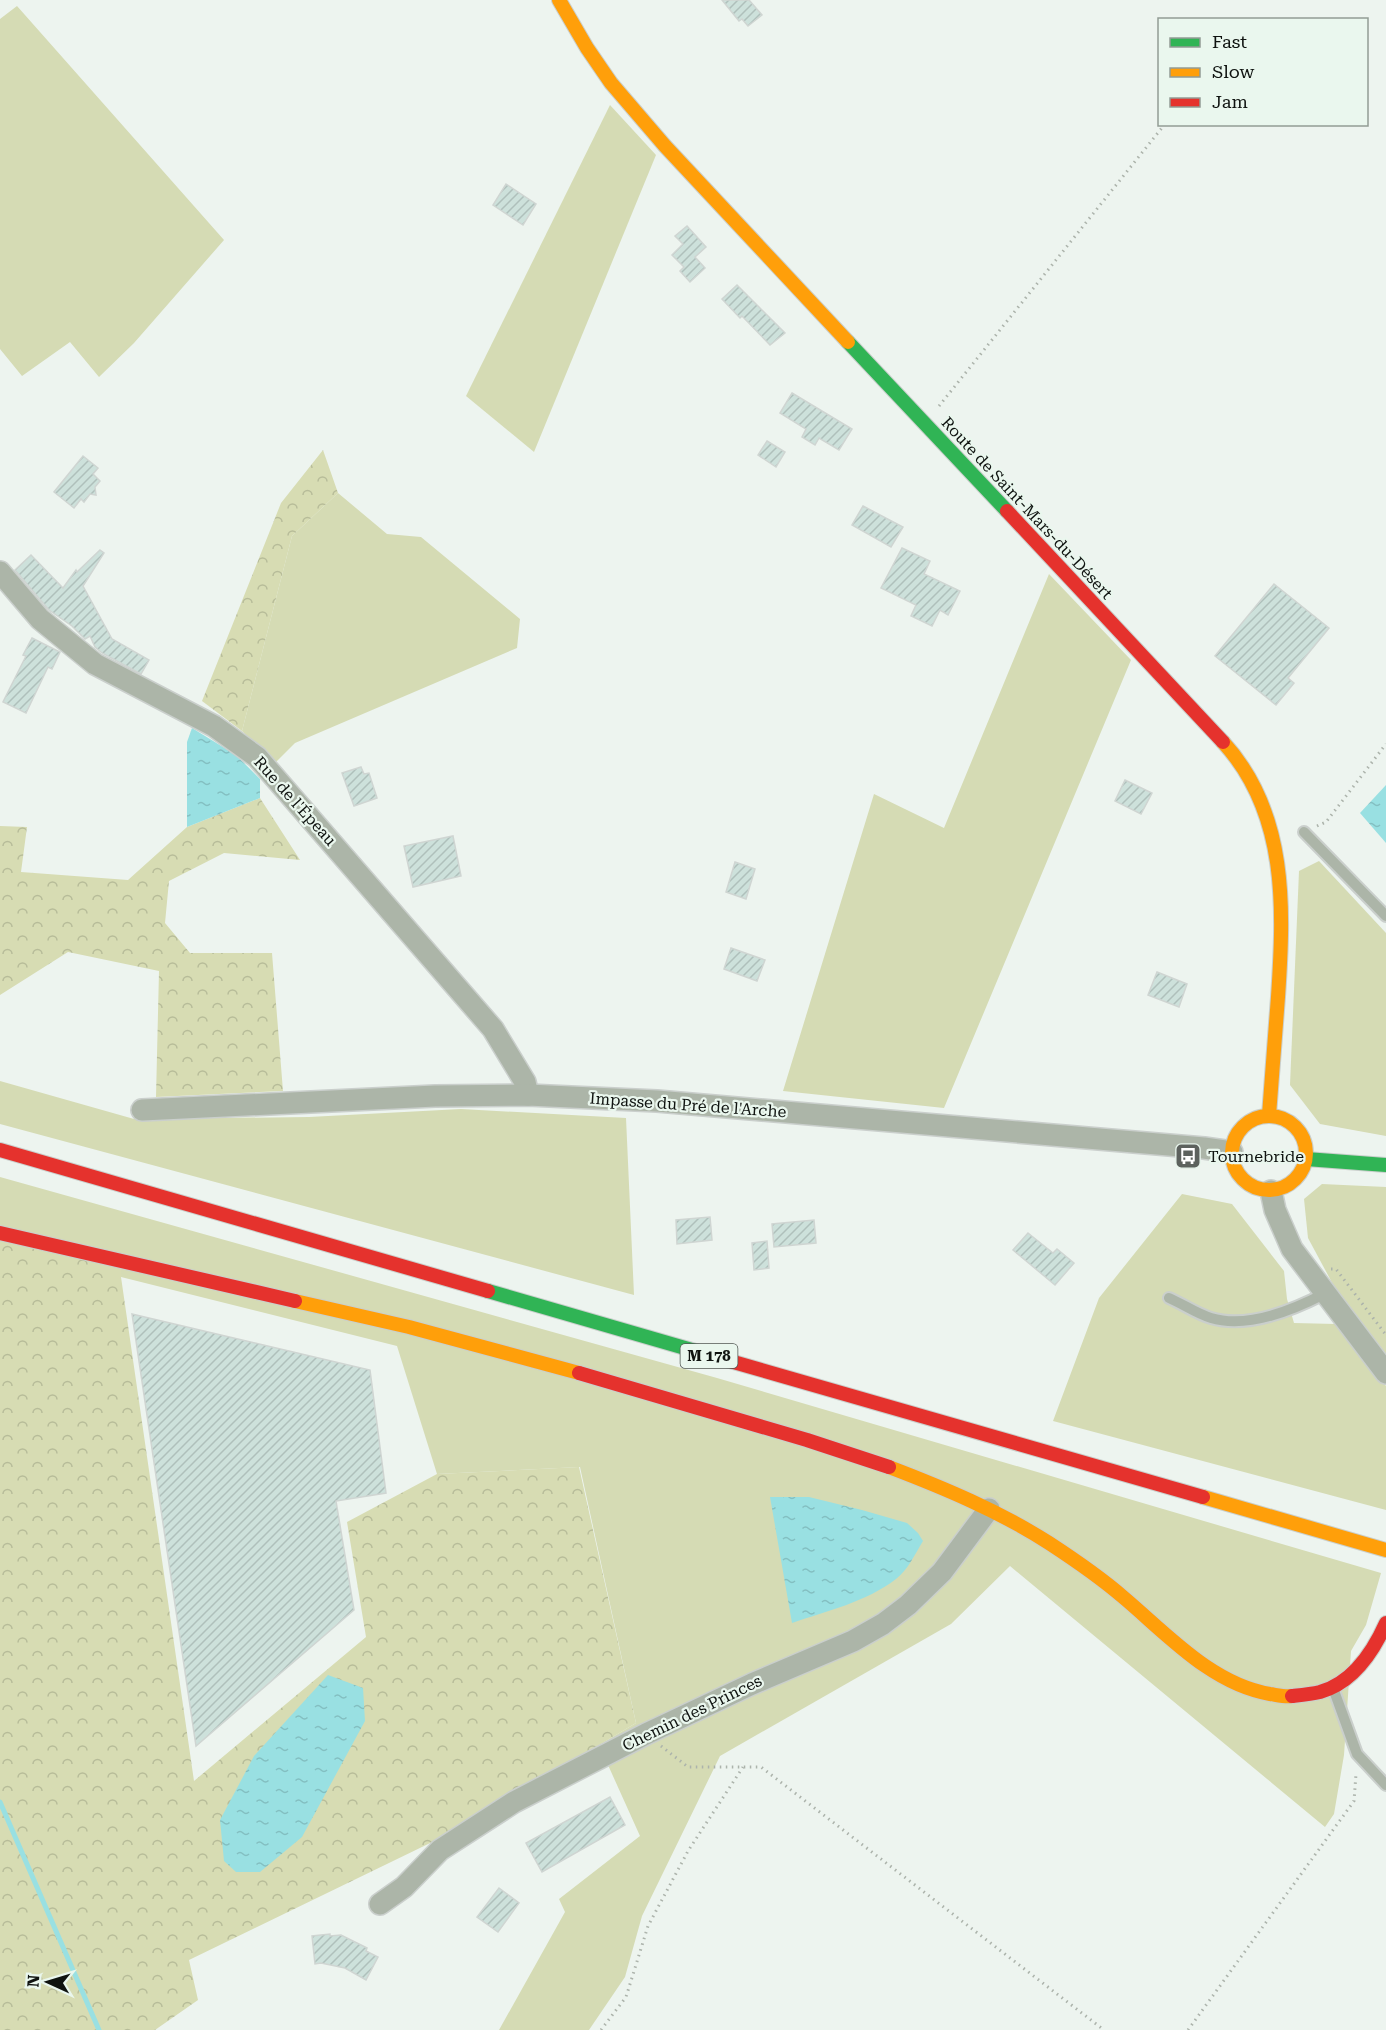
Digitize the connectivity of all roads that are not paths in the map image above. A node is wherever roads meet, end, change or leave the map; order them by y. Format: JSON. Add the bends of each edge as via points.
{"nodes":[{"id":1,"x":559,"y":0,"type":"edge"},
{"id":2,"x":0,"y":572,"type":"edge"},
{"id":3,"x":1304,"y":832,"type":"road end"},
{"id":4,"x":1386,"y":916,"type":"edge"},
{"id":5,"x":528,"y":1095,"type":"junction"},
{"id":6,"x":142,"y":1110,"type":"dead end"},
{"id":7,"x":1269,"y":1115,"type":"junction"},
{"id":8,"x":0,"y":1150,"type":"edge"},
{"id":9,"x":1232,"y":1152,"type":"junction"},
{"id":10,"x":1306,"y":1158,"type":"junction"},
{"id":11,"x":1386,"y":1165,"type":"edge"},
{"id":12,"x":1271,"y":1191,"type":"junction"},
{"id":13,"x":0,"y":1233,"type":"edge"},
{"id":14,"x":1324,"y":1294,"type":"junction"},
{"id":15,"x":1169,"y":1298,"type":"dead end"},
{"id":16,"x":1386,"y":1373,"type":"edge"},
{"id":17,"x":989,"y":1509,"type":"junction"},
{"id":18,"x":1386,"y":1550,"type":"edge"},
{"id":19,"x":1386,"y":1623,"type":"edge"},
{"id":20,"x":1333,"y":1688,"type":"junction"},
{"id":21,"x":1386,"y":1785,"type":"edge"},
{"id":22,"x":380,"y":1904,"type":"dead end"}],
"edges":[{"from":1,"to":7,"type":"main road","name":"Route de Saint-Mars-du-Désert","via":[[586,48],[636,113],[1226,745],[1247,773],[1264,809],[1282,886]]},
{"from":2,"to":5,"type":"street","name":"Rue de l'Épeau","via":[[40,619],[95,664],[214,726],[257,757],[493,1029],[525,1082]]},
{"from":3,"to":4,"type":"lane"},
{"from":5,"to":6,"type":"street","name":"Impasse du Pré de l'Arche"},
{"from":5,"to":9,"type":"street","name":"Impasse du Pré de l'Arche","via":[[657,1101]]},
{"from":7,"to":9,"type":"main road","via":[[1247,1123],[1239,1131]]},
{"from":7,"to":10,"type":"main road","via":[[1293,1124],[1301,1133]]},
{"from":8,"to":18,"type":"main road","number":"M 178"},
{"from":9,"to":12,"type":"main road","via":[[1239,1175],[1248,1184]]},
{"from":10,"to":11,"type":"main road"},
{"from":10,"to":12,"type":"main road","via":[[1294,1181]]},
{"from":12,"to":14,"type":"street","via":[[1292,1249]]},
{"from":13,"to":17,"type":"main road","via":[[405,1326],[613,1382],[856,1456]]},
{"from":14,"to":15,"type":"lane","via":[[1297,1308],[1246,1321],[1212,1319]]},
{"from":14,"to":16,"type":"street"},
{"from":17,"to":20,"type":"main road","via":[[1100,1578],[1226,1680],[1253,1692],[1282,1698],[1308,1696]]},
{"from":17,"to":22,"type":"street","name":"Chemin des Princes","via":[[942,1572],[883,1624],[646,1734],[514,1802],[440,1850],[404,1887]]},
{"from":19,"to":20,"type":"main road","via":[[1358,1666]]},
{"from":20,"to":21,"type":"lane","via":[[1357,1754]]}]}
